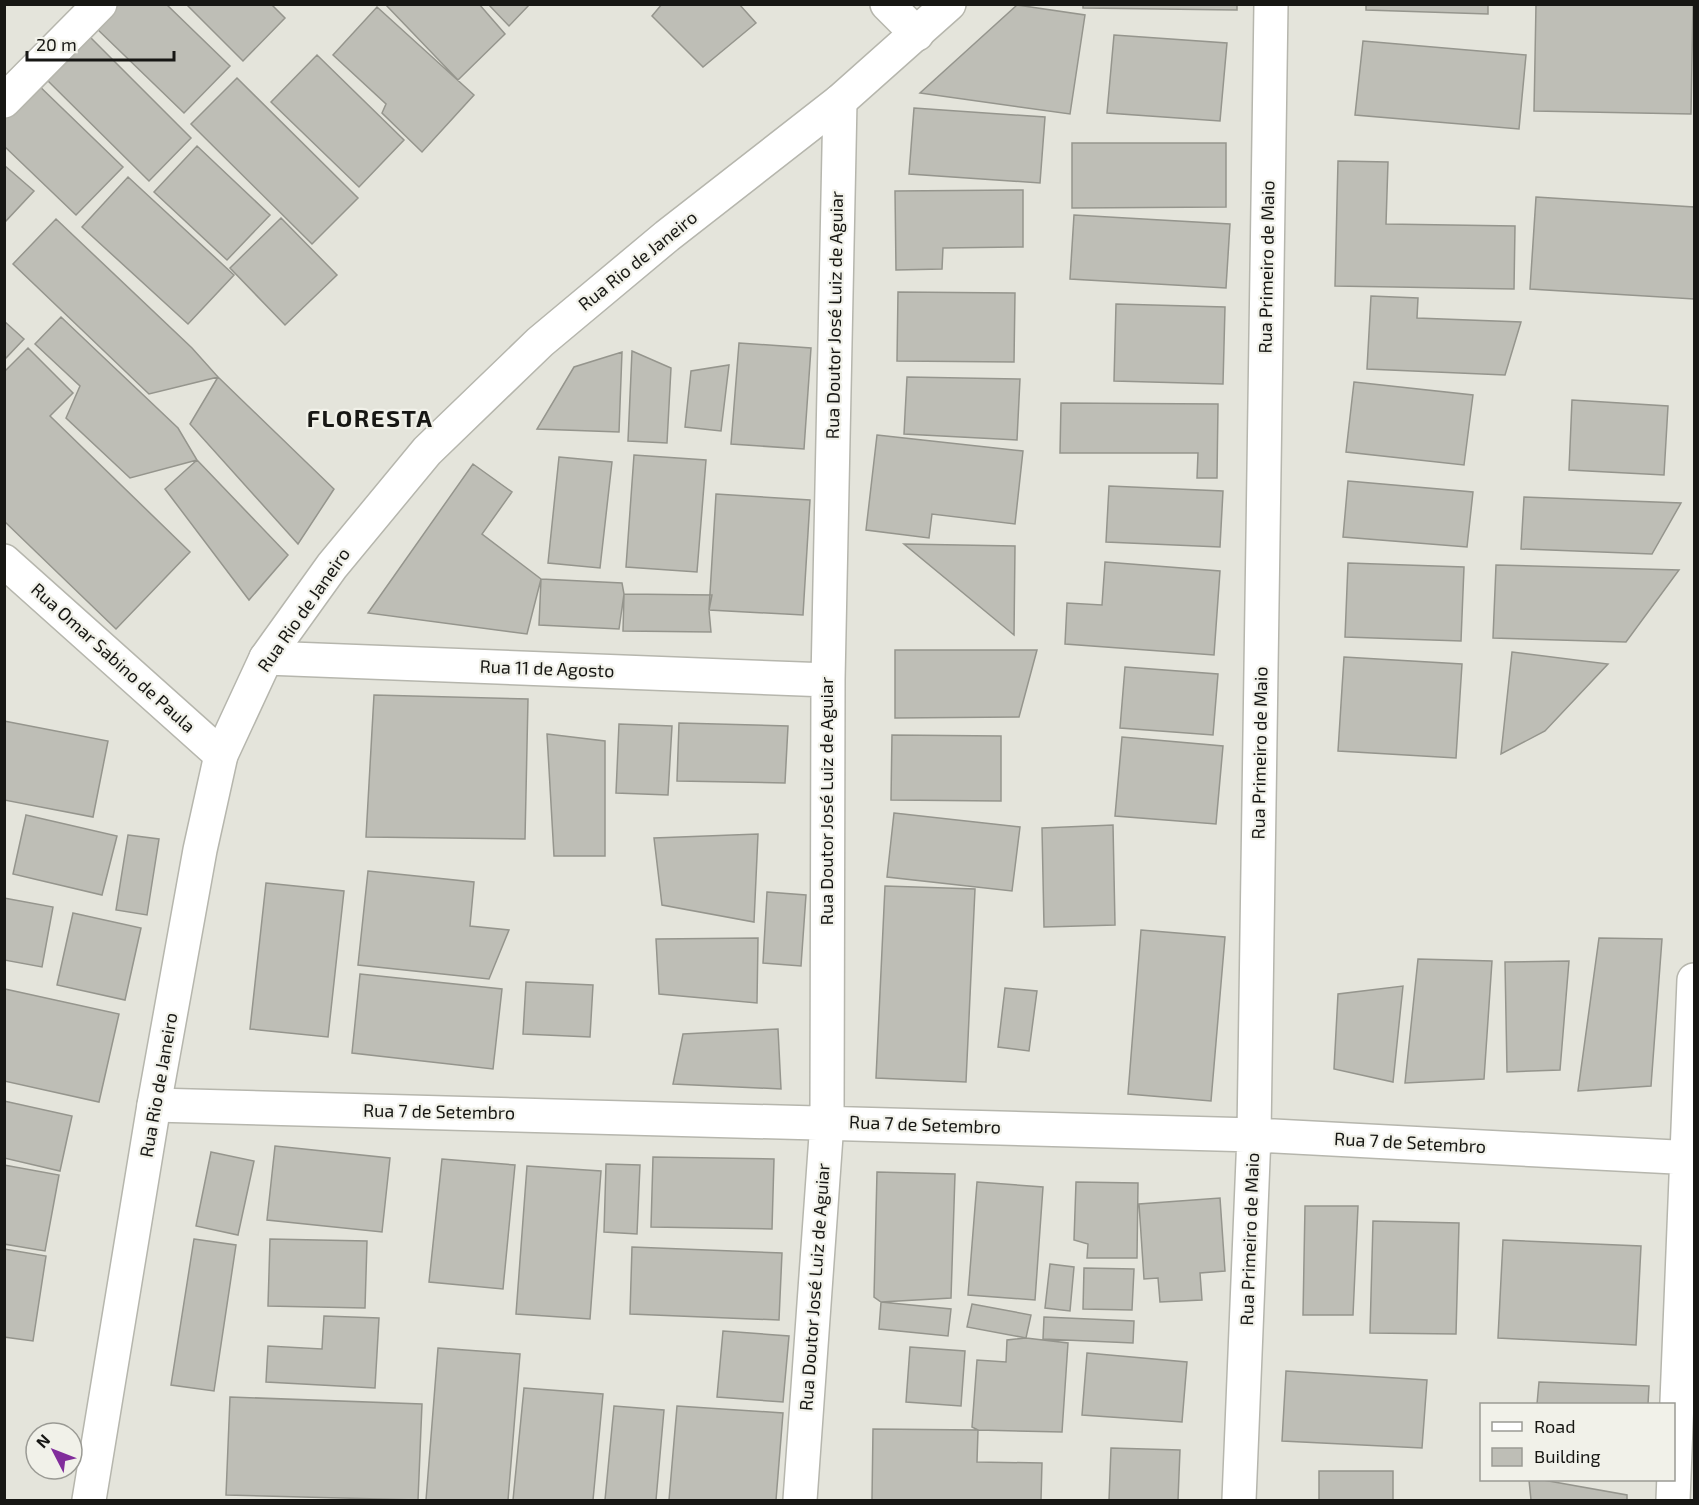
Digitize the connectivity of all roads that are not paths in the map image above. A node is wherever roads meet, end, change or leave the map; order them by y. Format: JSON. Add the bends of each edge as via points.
{"nodes":[{"id":1,"x":100,"y":4,"type":"edge"},
{"id":2,"x":886,"y":4,"type":"edge"},
{"id":3,"x":949,"y":4,"type":"edge"},
{"id":4,"x":1271,"y":4,"type":"edge"},
{"id":5,"x":917,"y":34,"type":"junction"},
{"id":6,"x":4,"y":101,"type":"edge"},
{"id":7,"x":840,"y":101,"type":"junction"},
{"id":8,"x":4,"y":561,"type":"edge"},
{"id":9,"x":266,"y":658,"type":"junction"},
{"id":10,"x":828,"y":680,"type":"junction"},
{"id":11,"x":221,"y":755,"type":"junction"},
{"id":12,"x":1695,"y":980,"type":"edge"},
{"id":13,"x":154,"y":1105,"type":"junction"},
{"id":14,"x":827,"y":1122,"type":"junction"},
{"id":15,"x":1254,"y":1135,"type":"junction"},
{"id":16,"x":1691,"y":1158,"type":"edge"},
{"id":17,"x":1675,"y":1462,"type":"edge"},
{"id":18,"x":1674,"y":1481,"type":"edge"},
{"id":19,"x":89,"y":1500,"type":"edge"},
{"id":20,"x":800,"y":1500,"type":"edge"},
{"id":21,"x":1239,"y":1500,"type":"edge"},
{"id":22,"x":1673,"y":1500,"type":"edge"}],
"edges":[{"from":1,"to":6,"type":"street"},
{"from":2,"to":5,"type":"street"},
{"from":3,"to":5,"type":"street","name":"Rua Rio de Janeiro"},
{"from":4,"to":15,"type":"street","name":"Rua Primeiro de Maio"},
{"from":5,"to":7,"type":"street","name":"Rua Rio de Janeiro"},
{"from":7,"to":9,"type":"street","name":"Rua Rio de Janeiro","via":[[667,236],[540,342],[427,451],[333,566]]},
{"from":7,"to":10,"type":"street","name":"Rua Doutor José Luiz de Aguiar"},
{"from":8,"to":11,"type":"street","name":"Rua Omar Sabino de Paula"},
{"from":9,"to":10,"type":"street","name":"Rua 11 de Agosto"},
{"from":9,"to":11,"type":"street","name":"Rua Rio de Janeiro"},
{"from":10,"to":14,"type":"street","name":"Rua Doutor José Luiz de Aguiar"},
{"from":11,"to":13,"type":"street","name":"Rua Rio de Janeiro"},
{"from":12,"to":16,"type":"street"},
{"from":13,"to":14,"type":"street","name":"Rua 7 de Setembro"},
{"from":13,"to":19,"type":"street","name":"Rua Rio de Janeiro"},
{"from":14,"to":15,"type":"street","name":"Rua 7 de Setembro"},
{"from":14,"to":20,"type":"street","name":"Rua Doutor José Luiz de Aguiar"},
{"from":15,"to":16,"type":"street","name":"Rua 7 de Setembro"},
{"from":15,"to":21,"type":"street","name":"Rua Primeiro de Maio"},
{"from":16,"to":17,"type":"street"},
{"from":18,"to":22,"type":"street"}]}
